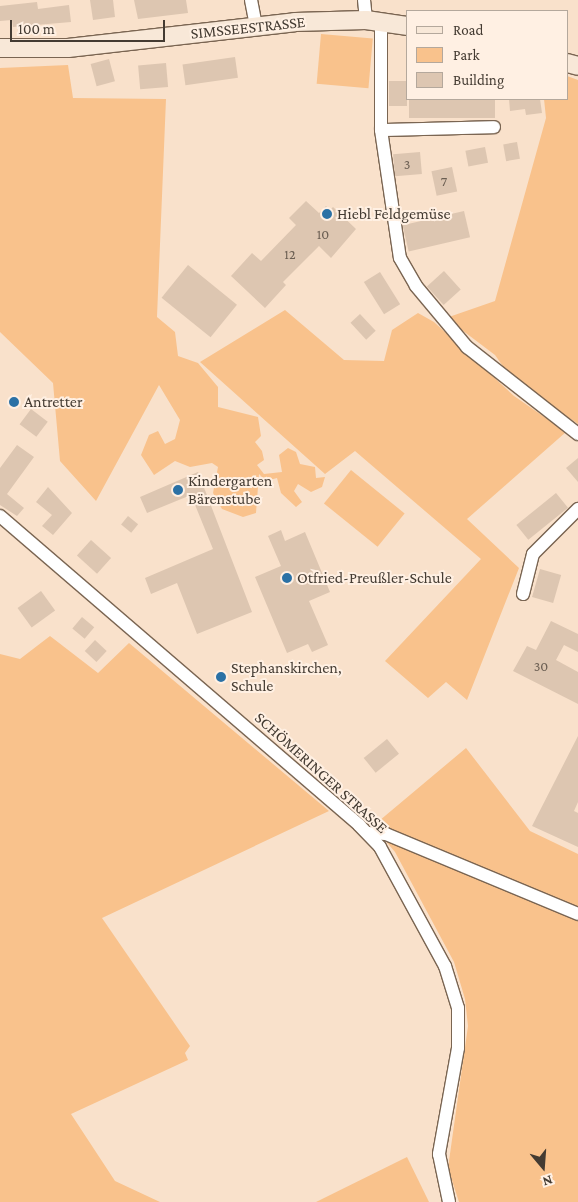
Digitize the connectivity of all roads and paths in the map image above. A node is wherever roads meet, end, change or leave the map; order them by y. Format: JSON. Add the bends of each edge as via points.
{"nodes":[{"id":1,"x":251,"y":0,"type":"edge"},
{"id":2,"x":364,"y":0,"type":"edge"},
{"id":3,"x":373,"y":21,"type":"junction"},
{"id":4,"x":256,"y":26,"type":"junction"},
{"id":5,"x":406,"y":26,"type":"edge"},
{"id":6,"x":0,"y":48,"type":"edge"},
{"id":7,"x":494,"y":127,"type":"dead end"},
{"id":8,"x":381,"y":130,"type":"junction"},
{"id":9,"x":578,"y":434,"type":"edge"},
{"id":10,"x":578,"y":509,"type":"edge"},
{"id":11,"x":0,"y":516,"type":"edge"},
{"id":12,"x":523,"y":594,"type":"dead end"},
{"id":13,"x":368,"y":833,"type":"junction"},
{"id":14,"x":578,"y":914,"type":"edge"},
{"id":15,"x":449,"y":1202,"type":"edge"}],
"edges":[{"from":1,"to":4,"type":"street"},
{"from":2,"to":3,"type":"street"},
{"from":3,"to":4,"type":"main road","name":"SIMSSEESTRASSE"},
{"from":3,"to":5,"type":"main road","name":"SIMSSEESTRASSE"},
{"from":3,"to":8,"type":"street"},
{"from":4,"to":6,"type":"main road","name":"SIMSSEESTRASSE","via":[[68,48]]},
{"from":7,"to":8,"type":"street"},
{"from":8,"to":9,"type":"street","via":[[394,232],[400,258],[416,286],[467,347]]},
{"from":10,"to":12,"type":"street","via":[[533,554]]},
{"from":11,"to":13,"type":"street","name":"SCHÖMERINGER STRASSE"},
{"from":13,"to":14,"type":"street","via":[[386,834]]},
{"from":13,"to":15,"type":"street","name":"SCHÖMERINGER STRASSE","via":[[380,847],[446,966],[456,995],[458,1048],[439,1154]]}]}
